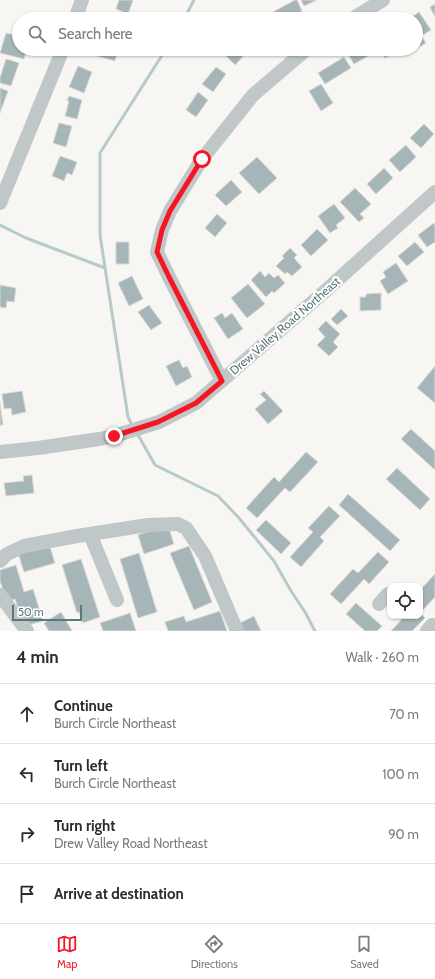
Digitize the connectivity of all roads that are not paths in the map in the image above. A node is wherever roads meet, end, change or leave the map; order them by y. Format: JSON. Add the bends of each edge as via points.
{"nodes":[{"id":1,"x":82,"y":0,"type":"edge"},
{"id":2,"x":383,"y":0,"type":"edge"},
{"id":3,"x":78,"y":12,"type":"edge"},
{"id":4,"x":363,"y":12,"type":"edge"},
{"id":5,"x":59,"y":56,"type":"edge"},
{"id":6,"x":299,"y":56,"type":"edge"},
{"id":7,"x":435,"y":192,"type":"edge"},
{"id":8,"x":0,"y":203,"type":"edge"},
{"id":9,"x":222,"y":381,"type":"junction"},
{"id":10,"x":0,"y":452,"type":"edge"},
{"id":11,"x":90,"y":534,"type":"junction"},
{"id":12,"x":0,"y":560,"type":"edge"},
{"id":13,"x":0,"y":595,"type":"edge"},
{"id":14,"x":117,"y":600,"type":"dead end"},
{"id":15,"x":27,"y":631,"type":"edge"},
{"id":16,"x":237,"y":631,"type":"edge"}],
"edges":[{"from":1,"to":3,"type":"street"},
{"from":2,"to":4,"type":"street"},
{"from":5,"to":8,"type":"street"},
{"from":6,"to":9,"type":"street","via":[[253,95],[202,159],[170,211],[162,230],[157,252]]},
{"from":7,"to":9,"type":"street","name":"Drew Valley Road Northeast"},
{"from":9,"to":10,"type":"street","name":"Drew Valley Road Northeast","via":[[196,403],[158,422],[99,439]]},
{"from":11,"to":12,"type":"street","via":[[24,546]]},
{"from":11,"to":14,"type":"street"},
{"from":11,"to":16,"type":"street","via":[[148,525],[178,524],[186,528],[205,556]]},
{"from":13,"to":15,"type":"street"}]}
